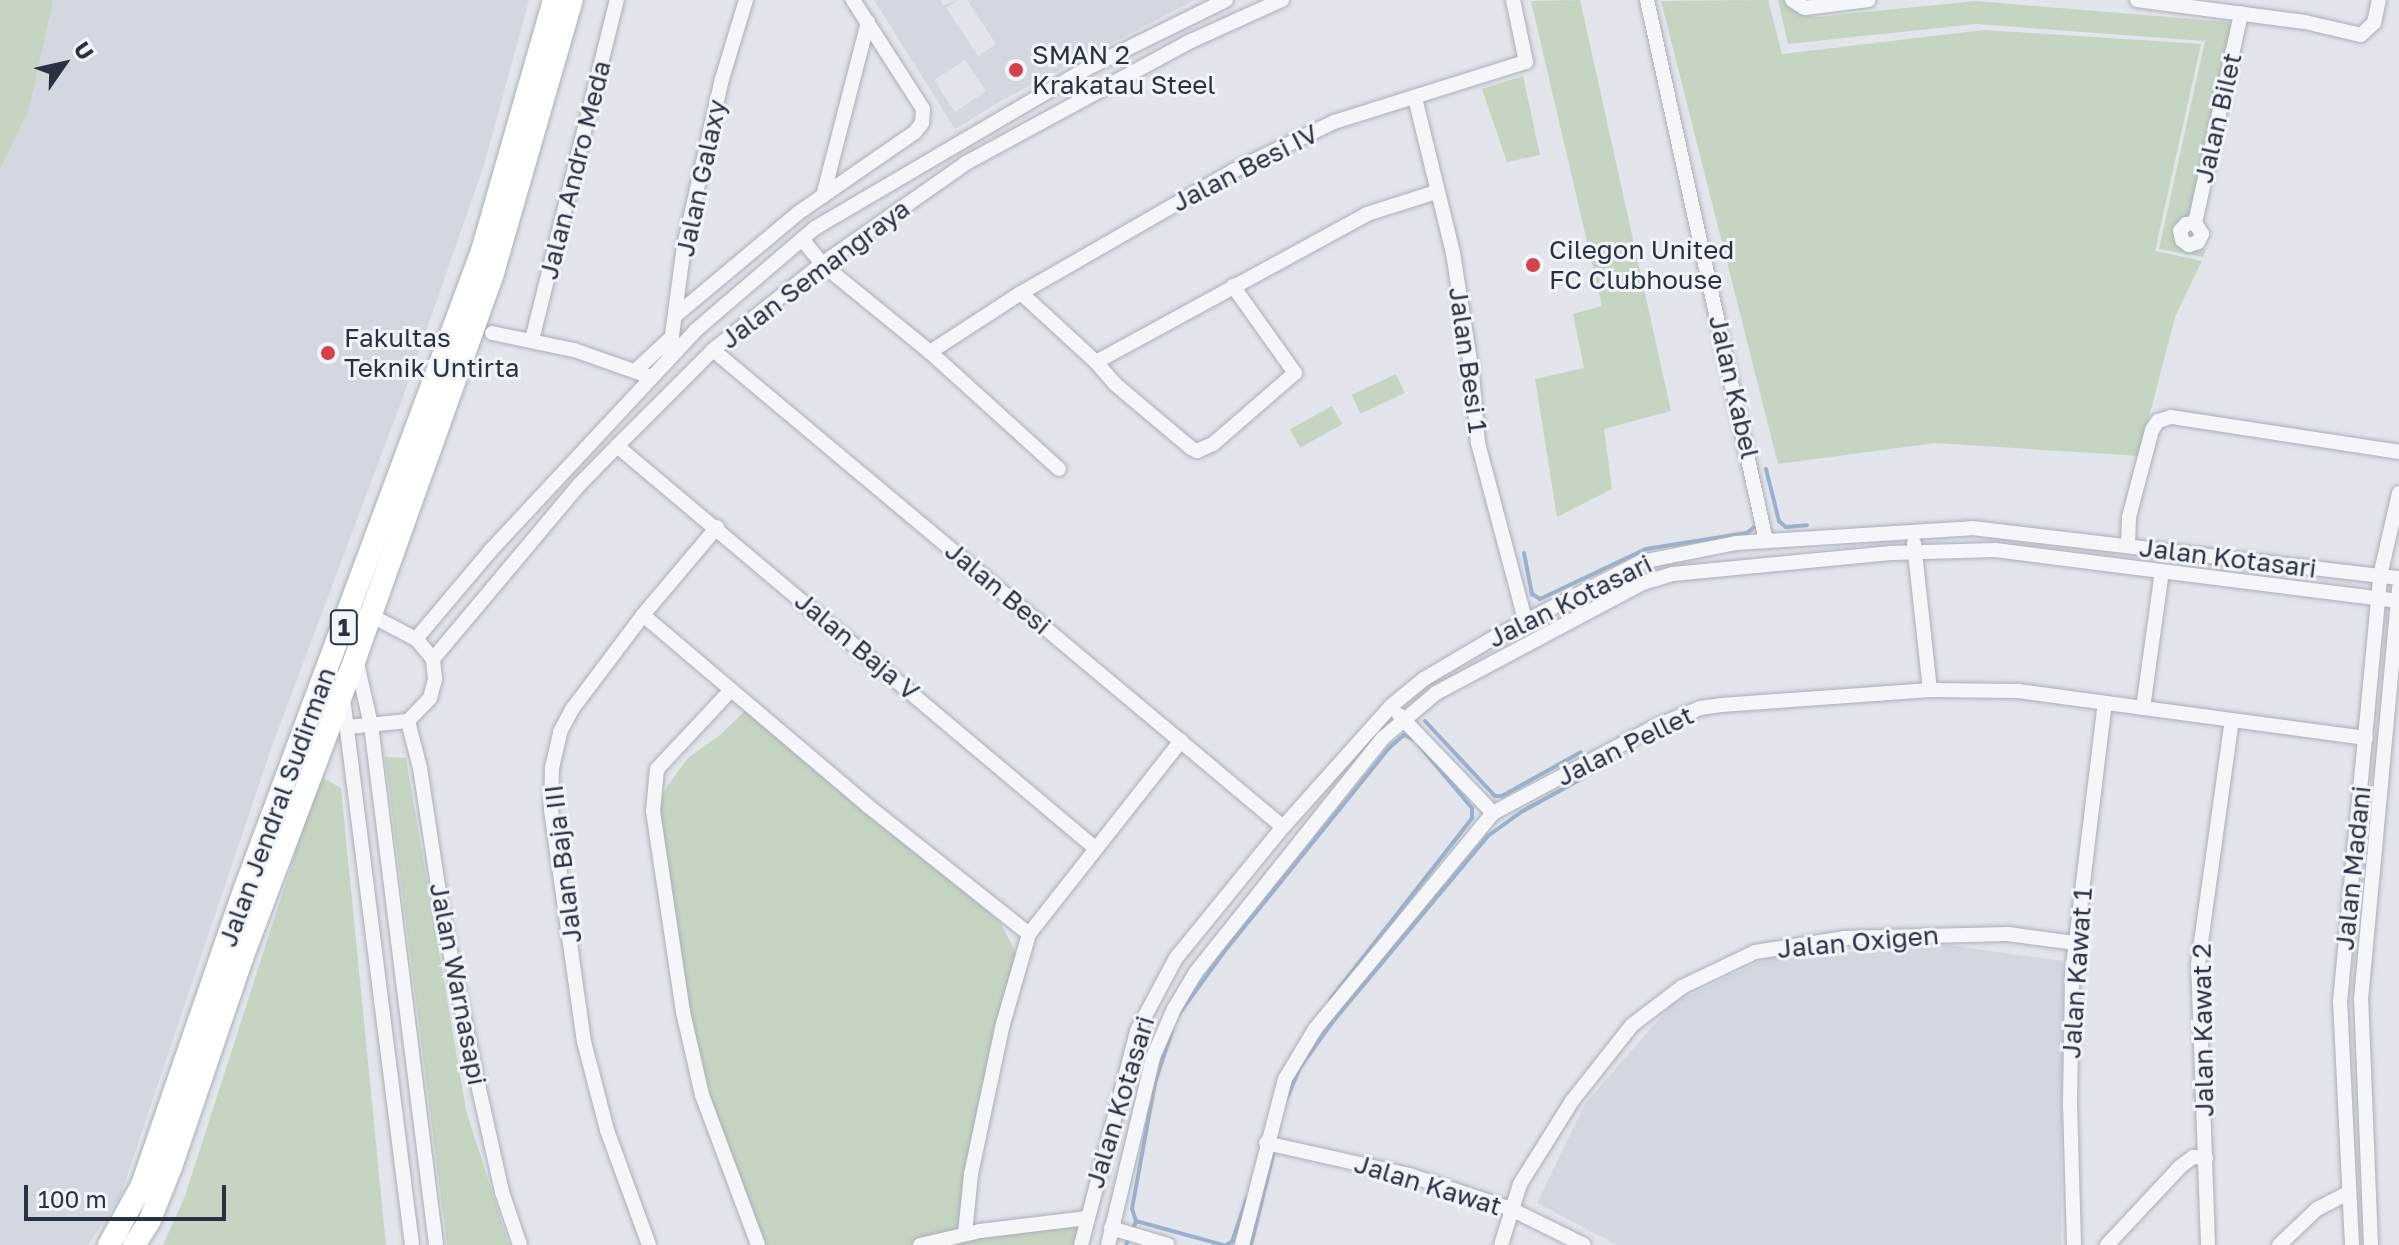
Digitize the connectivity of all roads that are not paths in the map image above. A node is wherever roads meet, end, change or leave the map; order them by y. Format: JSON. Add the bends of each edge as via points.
{"nodes":[{"id":1,"x":554,"y":0,"type":"edge"},
{"id":2,"x":572,"y":0,"type":"edge"},
{"id":3,"x":617,"y":0,"type":"edge"},
{"id":4,"x":746,"y":0,"type":"edge"},
{"id":5,"x":853,"y":0,"type":"edge"},
{"id":6,"x":1226,"y":0,"type":"edge"},
{"id":7,"x":1282,"y":0,"type":"edge"},
{"id":8,"x":1513,"y":0,"type":"edge"},
{"id":9,"x":1647,"y":0,"type":"edge"},
{"id":10,"x":1792,"y":0,"type":"edge"},
{"id":11,"x":1868,"y":0,"type":"edge"},
{"id":12,"x":2137,"y":0,"type":"edge"},
{"id":13,"x":2379,"y":0,"type":"edge"},
{"id":14,"x":2241,"y":13,"type":"junction"},
{"id":15,"x":868,"y":22,"type":"junction"},
{"id":16,"x":1415,"y":98,"type":"junction"},
{"id":17,"x":1436,"y":192,"type":"junction"},
{"id":18,"x":823,"y":196,"type":"junction"},
{"id":19,"x":2195,"y":223,"type":"dead end"},
{"id":20,"x":802,"y":239,"type":"junction"},
{"id":21,"x":822,"y":264,"type":"junction"},
{"id":22,"x":1233,"y":286,"type":"junction"},
{"id":23,"x":1021,"y":293,"type":"junction"},
{"id":24,"x":675,"y":316,"type":"junction"},
{"id":25,"x":492,"y":333,"type":"dead end"},
{"id":26,"x":672,"y":337,"type":"junction"},
{"id":27,"x":532,"y":340,"type":"junction"},
{"id":28,"x":713,"y":350,"type":"junction"},
{"id":29,"x":930,"y":352,"type":"junction"},
{"id":30,"x":669,"y":358,"type":"junction"},
{"id":31,"x":1096,"y":362,"type":"junction"},
{"id":32,"x":635,"y":371,"type":"junction"},
{"id":33,"x":651,"y":377,"type":"junction"},
{"id":34,"x":617,"y":446,"type":"junction"},
{"id":35,"x":2399,"y":452,"type":"edge"},
{"id":36,"x":1059,"y":469,"type":"dead end"},
{"id":37,"x":2399,"y":493,"type":"edge"},
{"id":38,"x":717,"y":527,"type":"junction"},
{"id":39,"x":1913,"y":531,"type":"junction"},
{"id":40,"x":1766,"y":535,"type":"junction"},
{"id":41,"x":2128,"y":546,"type":"junction"},
{"id":42,"x":1915,"y":553,"type":"junction"},
{"id":43,"x":2162,"y":571,"type":"junction"},
{"id":44,"x":2380,"y":576,"type":"junction"},
{"id":45,"x":2399,"y":578,"type":"edge"},
{"id":46,"x":2398,"y":594,"type":"edge"},
{"id":47,"x":2379,"y":599,"type":"junction"},
{"id":48,"x":355,"y":615,"type":"junction"},
{"id":49,"x":643,"y":615,"type":"junction"},
{"id":50,"x":1525,"y":620,"type":"junction"},
{"id":51,"x":416,"y":639,"type":"junction"},
{"id":52,"x":356,"y":656,"type":"junction"},
{"id":53,"x":433,"y":659,"type":"junction"},
{"id":54,"x":331,"y":661,"type":"junction"},
{"id":55,"x":731,"y":690,"type":"junction"},
{"id":56,"x":1930,"y":690,"type":"junction"},
{"id":57,"x":342,"y":691,"type":"junction"},
{"id":58,"x":2105,"y":703,"type":"junction"},
{"id":59,"x":1391,"y":706,"type":"junction"},
{"id":60,"x":2143,"y":708,"type":"junction"},
{"id":61,"x":1403,"y":720,"type":"junction"},
{"id":62,"x":2232,"y":720,"type":"junction"},
{"id":63,"x":408,"y":721,"type":"junction"},
{"id":64,"x":371,"y":725,"type":"junction"},
{"id":65,"x":348,"y":727,"type":"junction"},
{"id":66,"x":2366,"y":738,"type":"junction"},
{"id":67,"x":1181,"y":741,"type":"junction"},
{"id":68,"x":1493,"y":813,"type":"junction"},
{"id":69,"x":1283,"y":827,"type":"junction"},
{"id":70,"x":1095,"y":848,"type":"junction"},
{"id":71,"x":1029,"y":934,"type":"junction"},
{"id":72,"x":2075,"y":943,"type":"junction"},
{"id":73,"x":1137,"y":1031,"type":"junction"},
{"id":74,"x":1159,"y":1040,"type":"junction"},
{"id":75,"x":1272,"y":1145,"type":"junction"},
{"id":76,"x":2206,"y":1158,"type":"junction"},
{"id":77,"x":2348,"y":1193,"type":"junction"},
{"id":78,"x":1511,"y":1209,"type":"junction"},
{"id":79,"x":1087,"y":1218,"type":"junction"},
{"id":80,"x":1114,"y":1229,"type":"junction"},
{"id":81,"x":965,"y":1234,"type":"junction"},
{"id":82,"x":109,"y":1245,"type":"edge"},
{"id":83,"x":134,"y":1245,"type":"edge"},
{"id":84,"x":412,"y":1245,"type":"edge"},
{"id":85,"x":436,"y":1245,"type":"edge"},
{"id":86,"x":520,"y":1245,"type":"edge"},
{"id":87,"x":649,"y":1245,"type":"edge"},
{"id":88,"x":758,"y":1245,"type":"edge"},
{"id":89,"x":920,"y":1245,"type":"edge"},
{"id":90,"x":1081,"y":1245,"type":"edge"},
{"id":91,"x":1108,"y":1245,"type":"edge"},
{"id":92,"x":1168,"y":1245,"type":"edge"},
{"id":93,"x":1242,"y":1245,"type":"edge"},
{"id":94,"x":1501,"y":1245,"type":"edge"},
{"id":95,"x":1584,"y":1245,"type":"edge"},
{"id":96,"x":2074,"y":1245,"type":"edge"},
{"id":97,"x":2107,"y":1245,"type":"edge"},
{"id":98,"x":2208,"y":1245,"type":"edge"},
{"id":99,"x":2279,"y":1245,"type":"edge"},
{"id":100,"x":2352,"y":1245,"type":"edge"},
{"id":101,"x":2371,"y":1245,"type":"edge"}],
"edges":[{"from":1,"to":48,"type":"highway","name":"Jalan Jendral Sudirman","number":"1","via":[[482,251]]},
{"from":2,"to":48,"type":"highway","number":"1","via":[[493,273]]},
{"from":3,"to":27,"type":"street","name":"Jalan Andro Meda"},
{"from":4,"to":24,"type":"street","name":"Jalan Galaxy","via":[[690,219]]},
{"from":5,"to":15,"type":"street"},
{"from":6,"to":20,"type":"street","name":"Jalan Semangraya","via":[[1086,69],[839,212]]},
{"from":7,"to":21,"type":"street","name":"Jalan Semangraya","via":[[1191,41],[966,163]]},
{"from":8,"to":16,"type":"street","name":"Jalan Besi IV","via":[[1526,62]]},
{"from":9,"to":40,"type":"street","name":"Jalan Kabel"},
{"from":10,"to":11,"type":"street","via":[[1805,8]]},
{"from":12,"to":14,"type":"street"},
{"from":13,"to":14,"type":"street","via":[[2374,23],[2361,35]]},
{"from":14,"to":19,"type":"street","name":"Jalan Bilet"},
{"from":15,"to":18,"type":"street"},
{"from":15,"to":18,"type":"street","via":[[924,117],[915,132]]},
{"from":16,"to":17,"type":"street","name":"Jalan Besi 1"},
{"from":16,"to":23,"type":"street","name":"Jalan Besi IV","via":[[1334,122],[1233,171]]},
{"from":17,"to":22,"type":"street","via":[[1367,214]]},
{"from":17,"to":50,"type":"street","name":"Jalan Besi 1","via":[[1453,253],[1478,443]]},
{"from":18,"to":24,"type":"street"},
{"from":20,"to":21,"type":"street"},
{"from":20,"to":30,"type":"street","name":"Jalan Semangraya"},
{"from":21,"to":28,"type":"street","name":"Jalan Semangraya"},
{"from":21,"to":29,"type":"street"},
{"from":22,"to":31,"type":"street"},
{"from":22,"to":31,"type":"street","via":[[1295,373],[1203,450],[1187,444]]},
{"from":23,"to":29,"type":"street","name":"Jalan Besi IV"},
{"from":23,"to":31,"type":"street"},
{"from":24,"to":26,"type":"street","name":"Jalan Galaxy"},
{"from":25,"to":27,"type":"street"},
{"from":26,"to":30,"type":"street","name":"Jalan Galaxy"},
{"from":26,"to":32,"type":"street"},
{"from":27,"to":32,"type":"street"},
{"from":28,"to":34,"type":"street","name":"Jalan Semangraya"},
{"from":28,"to":67,"type":"street","name":"Jalan Besi"},
{"from":29,"to":36,"type":"street"},
{"from":30,"to":33,"type":"street","name":"Jalan Semangraya"},
{"from":32,"to":33,"type":"street"},
{"from":33,"to":51,"type":"street","name":"Jalan Semangraya"},
{"from":34,"to":38,"type":"street","name":"Jalan Baja V"},
{"from":34,"to":53,"type":"street","name":"Jalan Semangraya"},
{"from":35,"to":41,"type":"street","via":[[2171,417],[2158,421],[2132,506]]},
{"from":37,"to":44,"type":"street","name":"Jalan Madani"},
{"from":38,"to":49,"type":"street","name":"Jalan Baja III"},
{"from":38,"to":70,"type":"street","name":"Jalan Baja V"},
{"from":39,"to":40,"type":"street","name":"Jalan Kotasari"},
{"from":39,"to":41,"type":"street","name":"Jalan Kotasari","via":[[1972,528]]},
{"from":39,"to":42,"type":"street"},
{"from":40,"to":50,"type":"street","name":"Jalan Kotasari","via":[[1647,559]]},
{"from":41,"to":44,"type":"street","name":"Jalan Kotasari"},
{"from":42,"to":43,"type":"street","name":"Jalan Kotasari","via":[[1995,550]]},
{"from":42,"to":56,"type":"street"},
{"from":42,"to":61,"type":"street","name":"Jalan Kotasari","via":[[1653,580],[1436,693]]},
{"from":43,"to":47,"type":"street","name":"Jalan Kotasari"},
{"from":43,"to":60,"type":"street"},
{"from":44,"to":45,"type":"street","name":"Jalan Kotasari"},
{"from":44,"to":47,"type":"street","name":"Jalan Madani"},
{"from":46,"to":47,"type":"street","name":"Jalan Kotasari"},
{"from":46,"to":101,"type":"street","name":"Jalan Madani","via":[[2361,999]]},
{"from":47,"to":66,"type":"street","name":"Jalan Madani"},
{"from":48,"to":51,"type":"street"},
{"from":48,"to":52,"type":"highway","number":"1"},
{"from":48,"to":54,"type":"highway","name":"Jalan Jendral Sudirman","number":"1"},
{"from":49,"to":55,"type":"street"},
{"from":49,"to":87,"type":"street","name":"Jalan Baja III","via":[[560,732],[551,809],[590,1070]]},
{"from":50,"to":59,"type":"street","name":"Jalan Kotasari","via":[[1424,679]]},
{"from":51,"to":53,"type":"street"},
{"from":52,"to":57,"type":"highway","number":"1"},
{"from":52,"to":64,"type":"street"},
{"from":53,"to":63,"type":"street","via":[[430,698]]},
{"from":54,"to":57,"type":"street"},
{"from":54,"to":82,"type":"highway","name":"Jalan Jendral Sudirman","number":"1","via":[[142,1185]]},
{"from":55,"to":71,"type":"street"},
{"from":55,"to":88,"type":"street","via":[[657,769],[653,811],[683,1012],[702,1095]]},
{"from":56,"to":58,"type":"street","name":"Jalan Pellet","via":[[2018,691]]},
{"from":56,"to":68,"type":"street","name":"Jalan Pellet","via":[[1700,708]]},
{"from":57,"to":65,"type":"street"},
{"from":57,"to":83,"type":"highway","number":"1","via":[[156,1205]]},
{"from":58,"to":60,"type":"street","name":"Jalan Pellet"},
{"from":58,"to":72,"type":"street","name":"Jalan Kawat 1"},
{"from":59,"to":61,"type":"street"},
{"from":59,"to":69,"type":"street","name":"Jalan Kotasari"},
{"from":60,"to":62,"type":"street","name":"Jalan Pellet"},
{"from":61,"to":68,"type":"street"},
{"from":61,"to":74,"type":"street","name":"Jalan Kotasari","via":[[1383,738],[1196,972]]},
{"from":62,"to":66,"type":"street","name":"Jalan Pellet"},
{"from":62,"to":76,"type":"street","name":"Jalan Kawat 2","via":[[2198,964]]},
{"from":63,"to":64,"type":"street"},
{"from":63,"to":86,"type":"street","name":"Jalan Warnasapi","via":[[475,1071],[502,1192]]},
{"from":64,"to":65,"type":"street"},
{"from":64,"to":85,"type":"street"},
{"from":65,"to":84,"type":"street"},
{"from":66,"to":77,"type":"street","name":"Jalan Madani","via":[[2340,1002]]},
{"from":67,"to":69,"type":"street","name":"Jalan Besi"},
{"from":67,"to":70,"type":"street"},
{"from":68,"to":75,"type":"street","name":"Jalan Pellet","via":[[1315,1029],[1285,1079]]},
{"from":69,"to":73,"type":"street","name":"Jalan Kotasari","via":[[1176,958]]},
{"from":70,"to":71,"type":"street"},
{"from":71,"to":81,"type":"street","via":[[996,1054],[971,1174]]},
{"from":72,"to":78,"type":"street","name":"Jalan Oxigen","via":[[2008,934],[1844,938],[1780,946],[1719,968],[1667,995],[1605,1055],[1520,1184]]},
{"from":72,"to":96,"type":"street","name":"Jalan Kawat 1","via":[[2070,1105]]},
{"from":73,"to":74,"type":"street"},
{"from":73,"to":79,"type":"street","name":"Jalan Kotasari"},
{"from":74,"to":80,"type":"street","name":"Jalan Kotasari"},
{"from":75,"to":78,"type":"street","name":"Jalan Kawat","via":[[1366,1163]]},
{"from":75,"to":93,"type":"street","name":"Jalan Pellet"},
{"from":76,"to":97,"type":"street","via":[[2193,1157],[2181,1166]]},
{"from":76,"to":98,"type":"street","name":"Jalan Kawat 2"},
{"from":77,"to":99,"type":"street","via":[[2317,1209]]},
{"from":77,"to":100,"type":"street","name":"Jalan Madani"},
{"from":78,"to":94,"type":"street","name":"Jalan Oxigen"},
{"from":78,"to":95,"type":"street","name":"Jalan Kawat"},
{"from":79,"to":81,"type":"street"},
{"from":79,"to":90,"type":"street","name":"Jalan Kotasari"},
{"from":80,"to":91,"type":"street","name":"Jalan Kotasari"},
{"from":80,"to":92,"type":"street"},
{"from":81,"to":89,"type":"street"}]}
